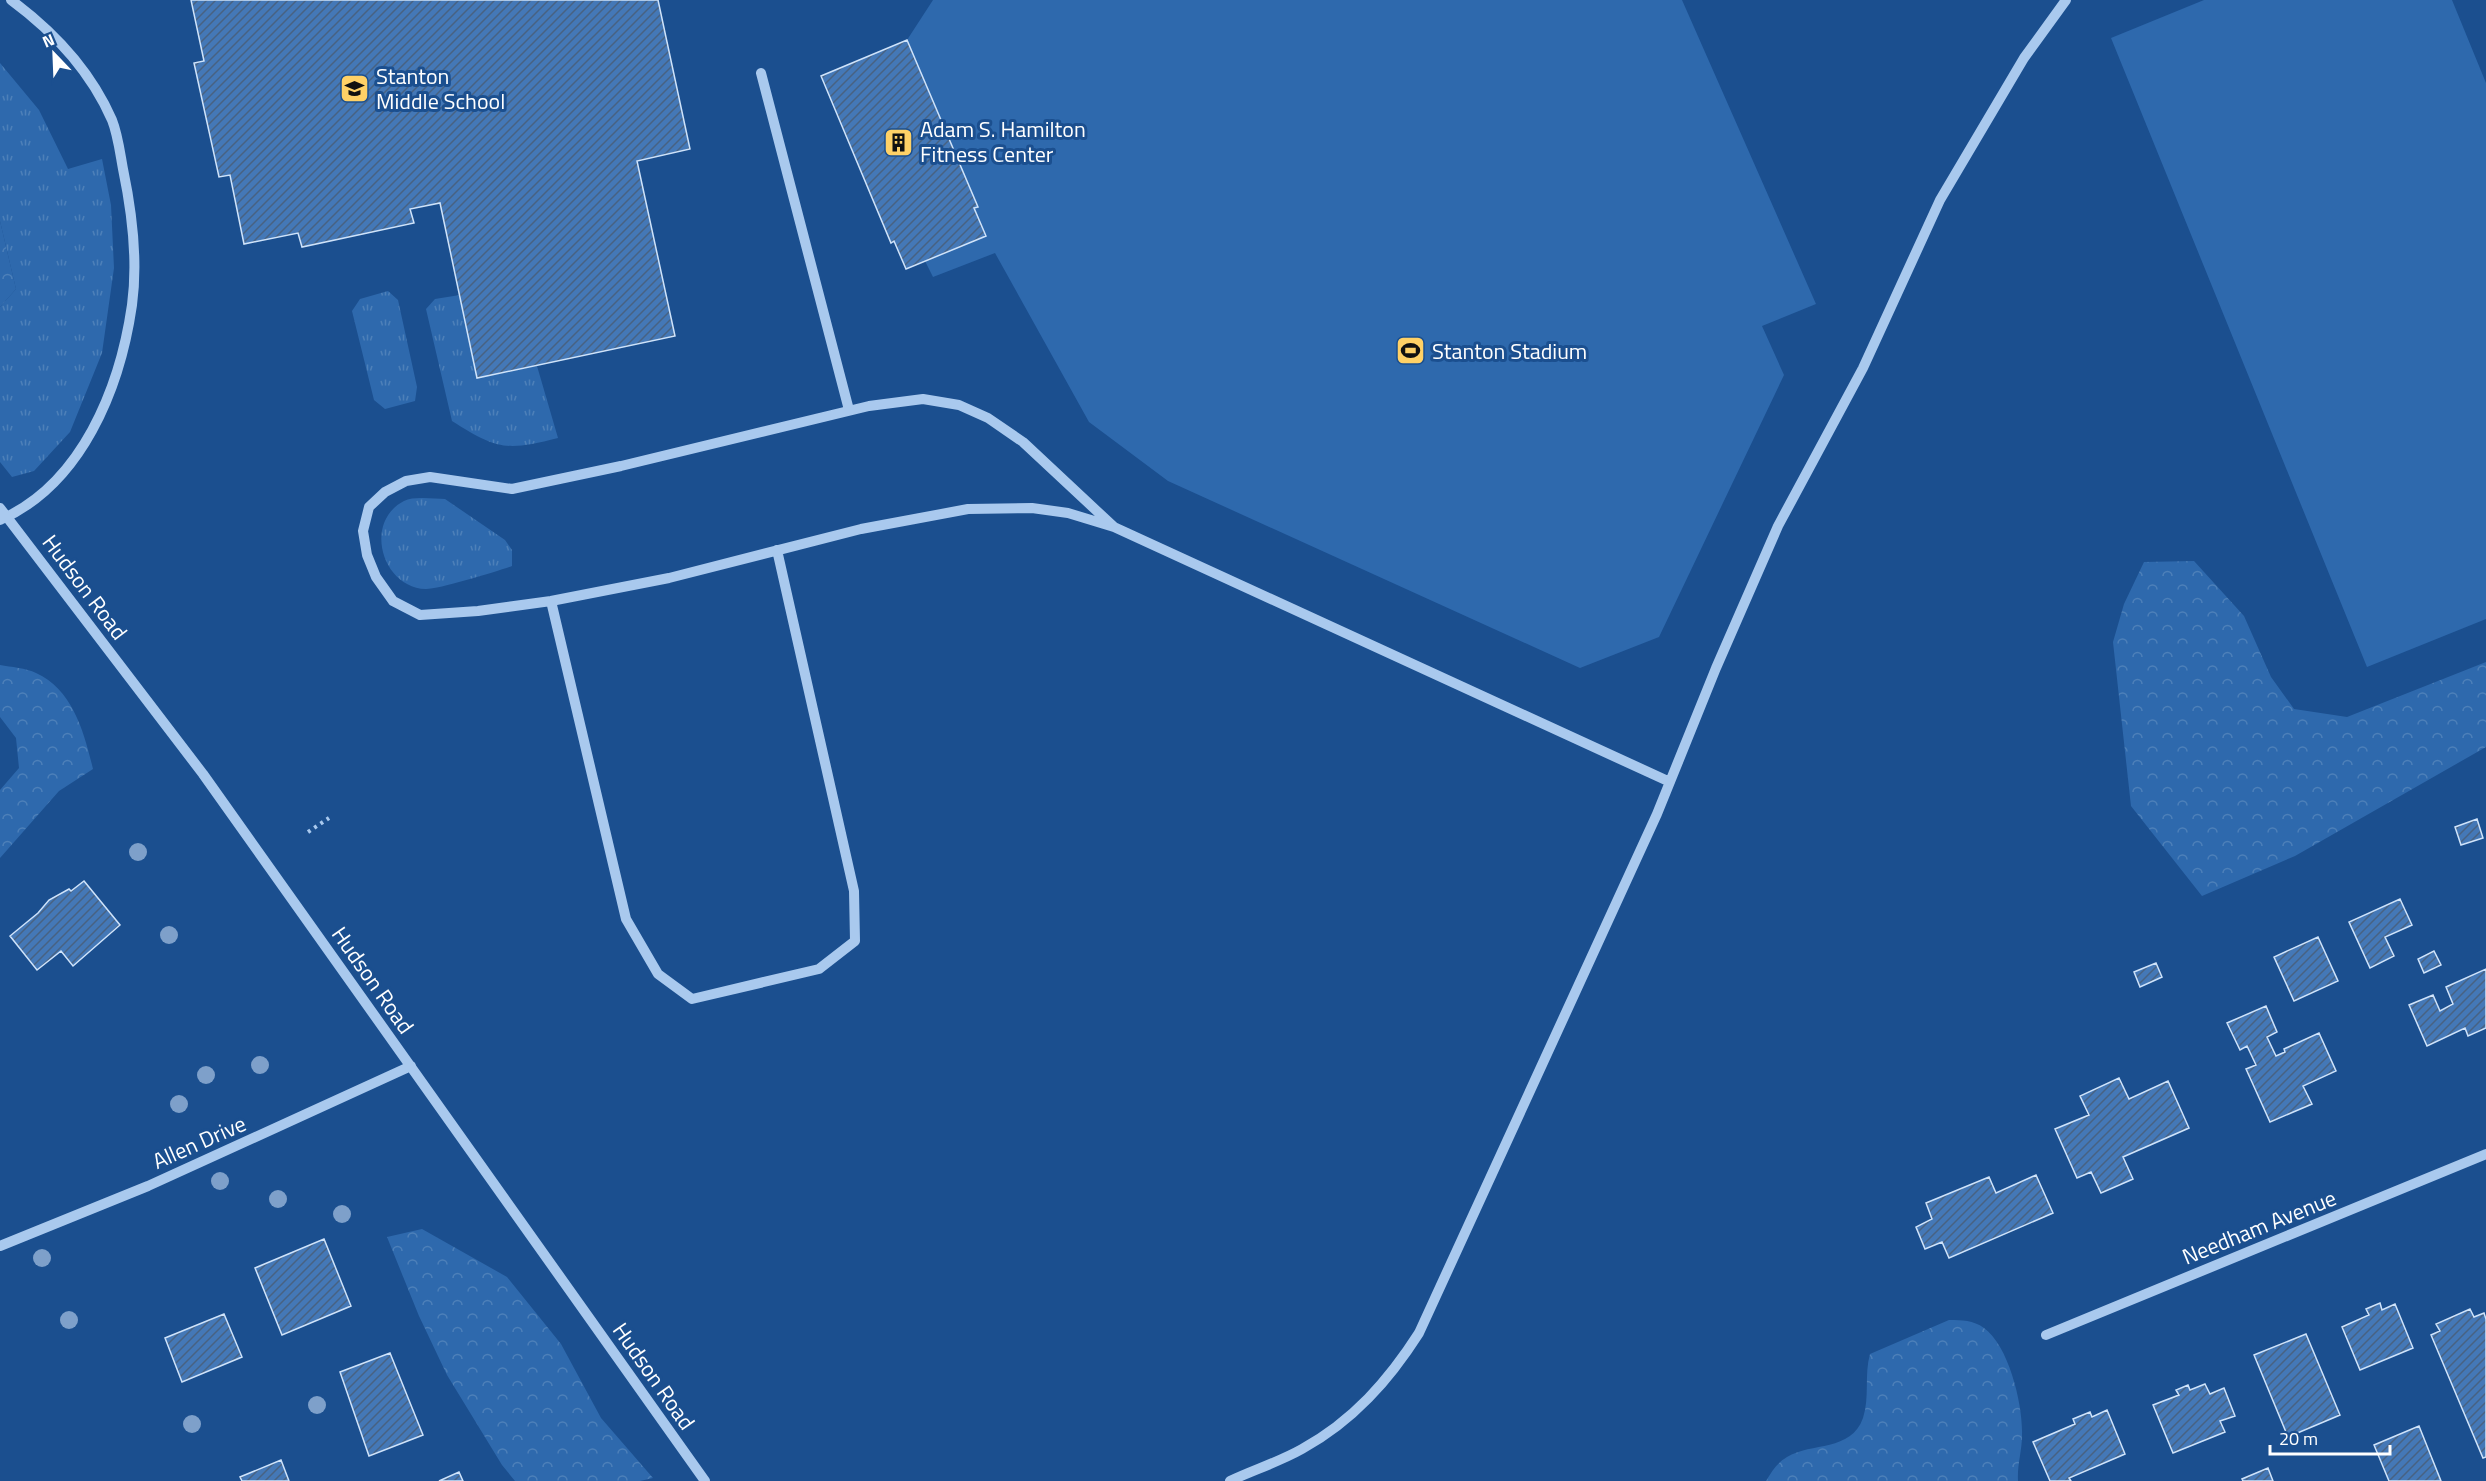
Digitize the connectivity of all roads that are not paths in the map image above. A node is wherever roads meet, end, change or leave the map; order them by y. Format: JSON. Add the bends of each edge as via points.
{"nodes":[{"id":1,"x":11,"y":0,"type":"edge"},
{"id":2,"x":2066,"y":0,"type":"edge"},
{"id":3,"x":761,"y":73,"type":"dead end"},
{"id":4,"x":849,"y":410,"type":"junction"},
{"id":5,"x":0,"y":508,"type":"edge"},
{"id":6,"x":4,"y":518,"type":"edge"},
{"id":7,"x":1114,"y":527,"type":"junction"},
{"id":8,"x":777,"y":550,"type":"junction"},
{"id":9,"x":551,"y":601,"type":"junction"},
{"id":10,"x":1670,"y":782,"type":"junction"},
{"id":11,"x":411,"y":1066,"type":"junction"},
{"id":12,"x":2486,"y":1154,"type":"edge"},
{"id":13,"x":0,"y":1246,"type":"edge"},
{"id":14,"x":2046,"y":1335,"type":"dead end"},
{"id":15,"x":705,"y":1481,"type":"edge"},
{"id":16,"x":1230,"y":1481,"type":"edge"}],
"edges":[{"from":1,"to":6,"type":"street","via":[[76,60],[113,122],[129,195],[134,251],[132,303],[110,396],[80,452],[54,485]]},
{"from":2,"to":10,"type":"street","via":[[2024,58],[1940,200],[1863,368],[1778,526]]},
{"from":3,"to":4,"type":"street"},
{"from":4,"to":7,"type":"street","via":[[923,399],[959,405],[988,418],[1023,442]]},
{"from":4,"to":9,"type":"street","via":[[512,489],[430,477],[406,481],[385,492],[369,507],[363,531],[376,577],[393,601],[420,615]]},
{"from":5,"to":6,"type":"street","name":"Hudson Road"},
{"from":6,"to":11,"type":"street","name":"Hudson Road","via":[[203,774]]},
{"from":7,"to":8,"type":"street","via":[[1068,513],[1032,508],[968,509]]},
{"from":7,"to":10,"type":"street"},
{"from":8,"to":9,"type":"street","via":[[669,578]]},
{"from":8,"to":9,"type":"street","via":[[854,891],[855,941],[819,969],[692,999],[658,974],[627,920]]},
{"from":10,"to":16,"type":"street","via":[[1419,1333],[1396,1368],[1346,1420],[1302,1449]]},
{"from":11,"to":13,"type":"street","name":"Allen Drive","via":[[148,1186]]},
{"from":11,"to":15,"type":"street","name":"Hudson Road"},
{"from":12,"to":14,"type":"street","name":"Needham Avenue"}]}
